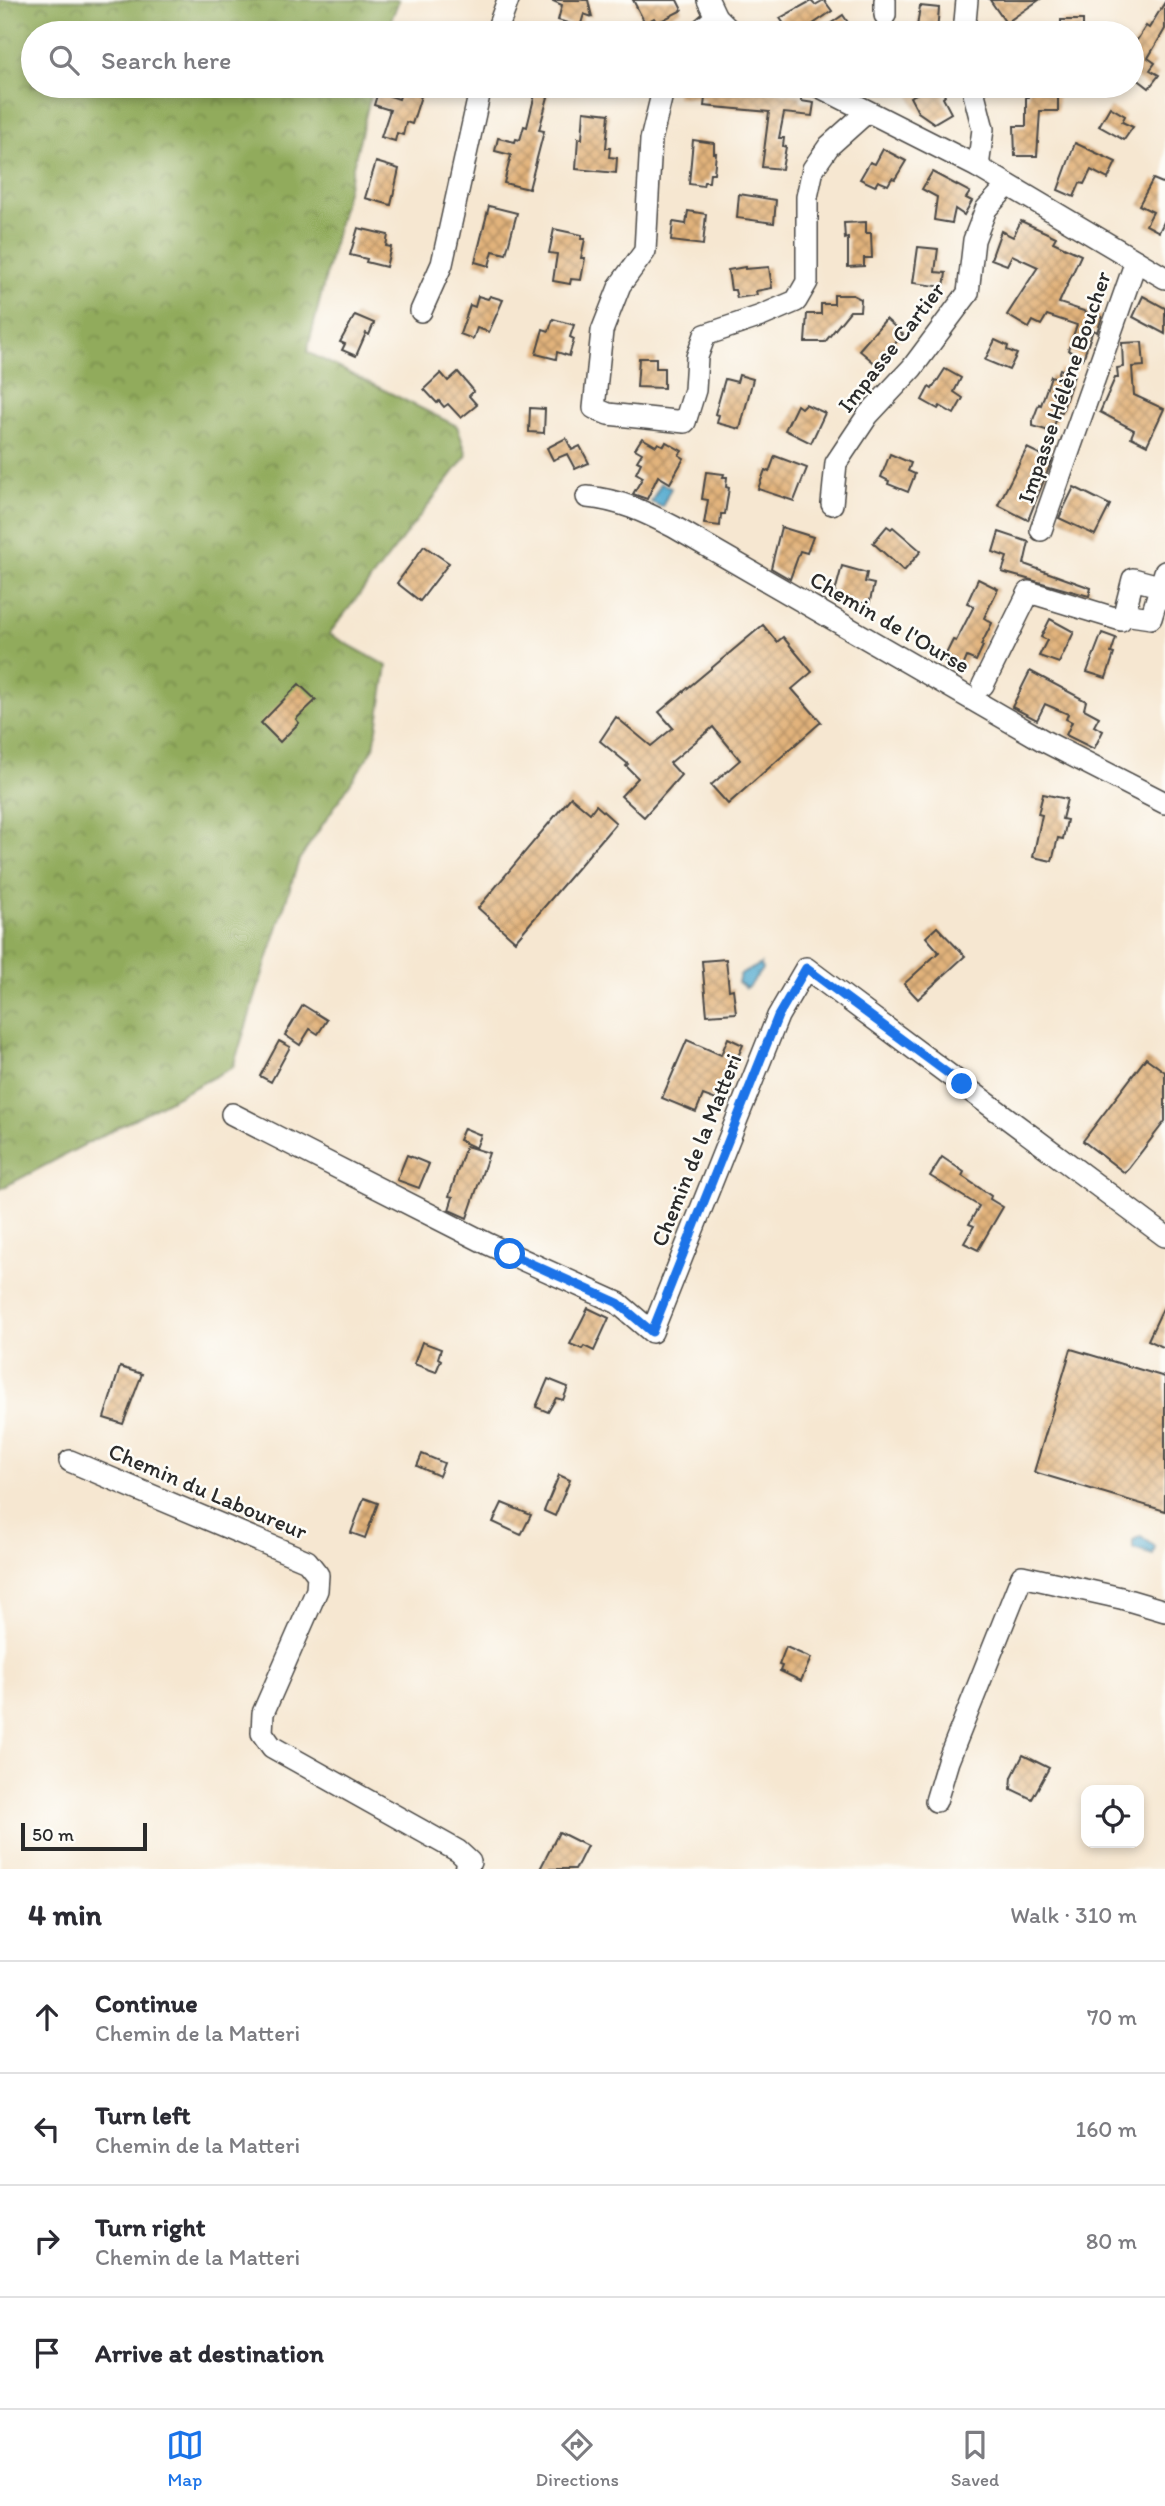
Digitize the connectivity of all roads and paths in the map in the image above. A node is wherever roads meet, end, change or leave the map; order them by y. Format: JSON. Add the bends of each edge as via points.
{"nodes":[{"id":1,"x":508,"y":0,"type":"edge"},
{"id":2,"x":967,"y":0,"type":"edge"},
{"id":3,"x":500,"y":21,"type":"edge"},
{"id":4,"x":965,"y":21,"type":"edge"},
{"id":5,"x":478,"y":98,"type":"edge"},
{"id":6,"x":661,"y":98,"type":"edge"},
{"id":7,"x":841,"y":98,"type":"edge"},
{"id":8,"x":976,"y":98,"type":"edge"},
{"id":9,"x":867,"y":112,"type":"junction"},
{"id":10,"x":978,"y":167,"type":"junction"},
{"id":11,"x":1008,"y":185,"type":"junction"},
{"id":12,"x":1136,"y":261,"type":"junction"},
{"id":13,"x":1165,"y":278,"type":"edge"},
{"id":14,"x":421,"y":311,"type":"dead end"},
{"id":15,"x":587,"y":497,"type":"dead end"},
{"id":16,"x":832,"y":504,"type":"dead end"},
{"id":17,"x":1041,"y":530,"type":"dead end"},
{"id":18,"x":1162,"y":579,"type":"edge"},
{"id":19,"x":983,"y":685,"type":"dead end"},
{"id":20,"x":1165,"y":803,"type":"edge"},
{"id":21,"x":232,"y":1114,"type":"dead end"},
{"id":22,"x":1165,"y":1236,"type":"edge"},
{"id":23,"x":70,"y":1461,"type":"dead end"},
{"id":24,"x":1165,"y":1611,"type":"edge"},
{"id":25,"x":936,"y":1801,"type":"dead end"},
{"id":26,"x":467,"y":1869,"type":"edge"}],
"edges":[{"from":1,"to":3,"type":"street"},
{"from":2,"to":4,"type":"street"},
{"from":5,"to":14,"type":"street","via":[[442,264]]},
{"from":6,"to":9,"type":"street","via":[[651,140],[645,251],[620,285],[602,331],[594,408],[608,414],[685,422],[705,335],[796,301],[807,282],[807,197],[813,169],[829,146]]},
{"from":7,"to":9,"type":"street"},
{"from":8,"to":10,"type":"street","via":[[983,129]]},
{"from":9,"to":10,"type":"street"},
{"from":10,"to":11,"type":"street"},
{"from":11,"to":12,"type":"street"},
{"from":11,"to":16,"type":"street","name":"Impasse Cartier","via":[[986,209],[974,240],[968,293],[912,368],[868,415],[836,463]]},
{"from":12,"to":13,"type":"street"},
{"from":12,"to":17,"type":"street","name":"Impasse Hélène Boucher"},
{"from":15,"to":20,"type":"street","name":"Chemin de l'Ourse","via":[[630,505],[674,527],[1044,741]]},
{"from":18,"to":19,"type":"street","via":[[1151,618],[1124,614],[1121,620],[1029,592]]},
{"from":21,"to":22,"type":"street","name":"Chemin de la Matteri","via":[[488,1244],[618,1303],[652,1332],[778,1016],[806,968]]},
{"from":23,"to":26,"type":"street","name":"Chemin du Laboureur","via":[[307,1561],[318,1575],[317,1590],[263,1713],[262,1732],[272,1747],[458,1851],[470,1862]]},
{"from":24,"to":25,"type":"street","via":[[1021,1576]]}]}
